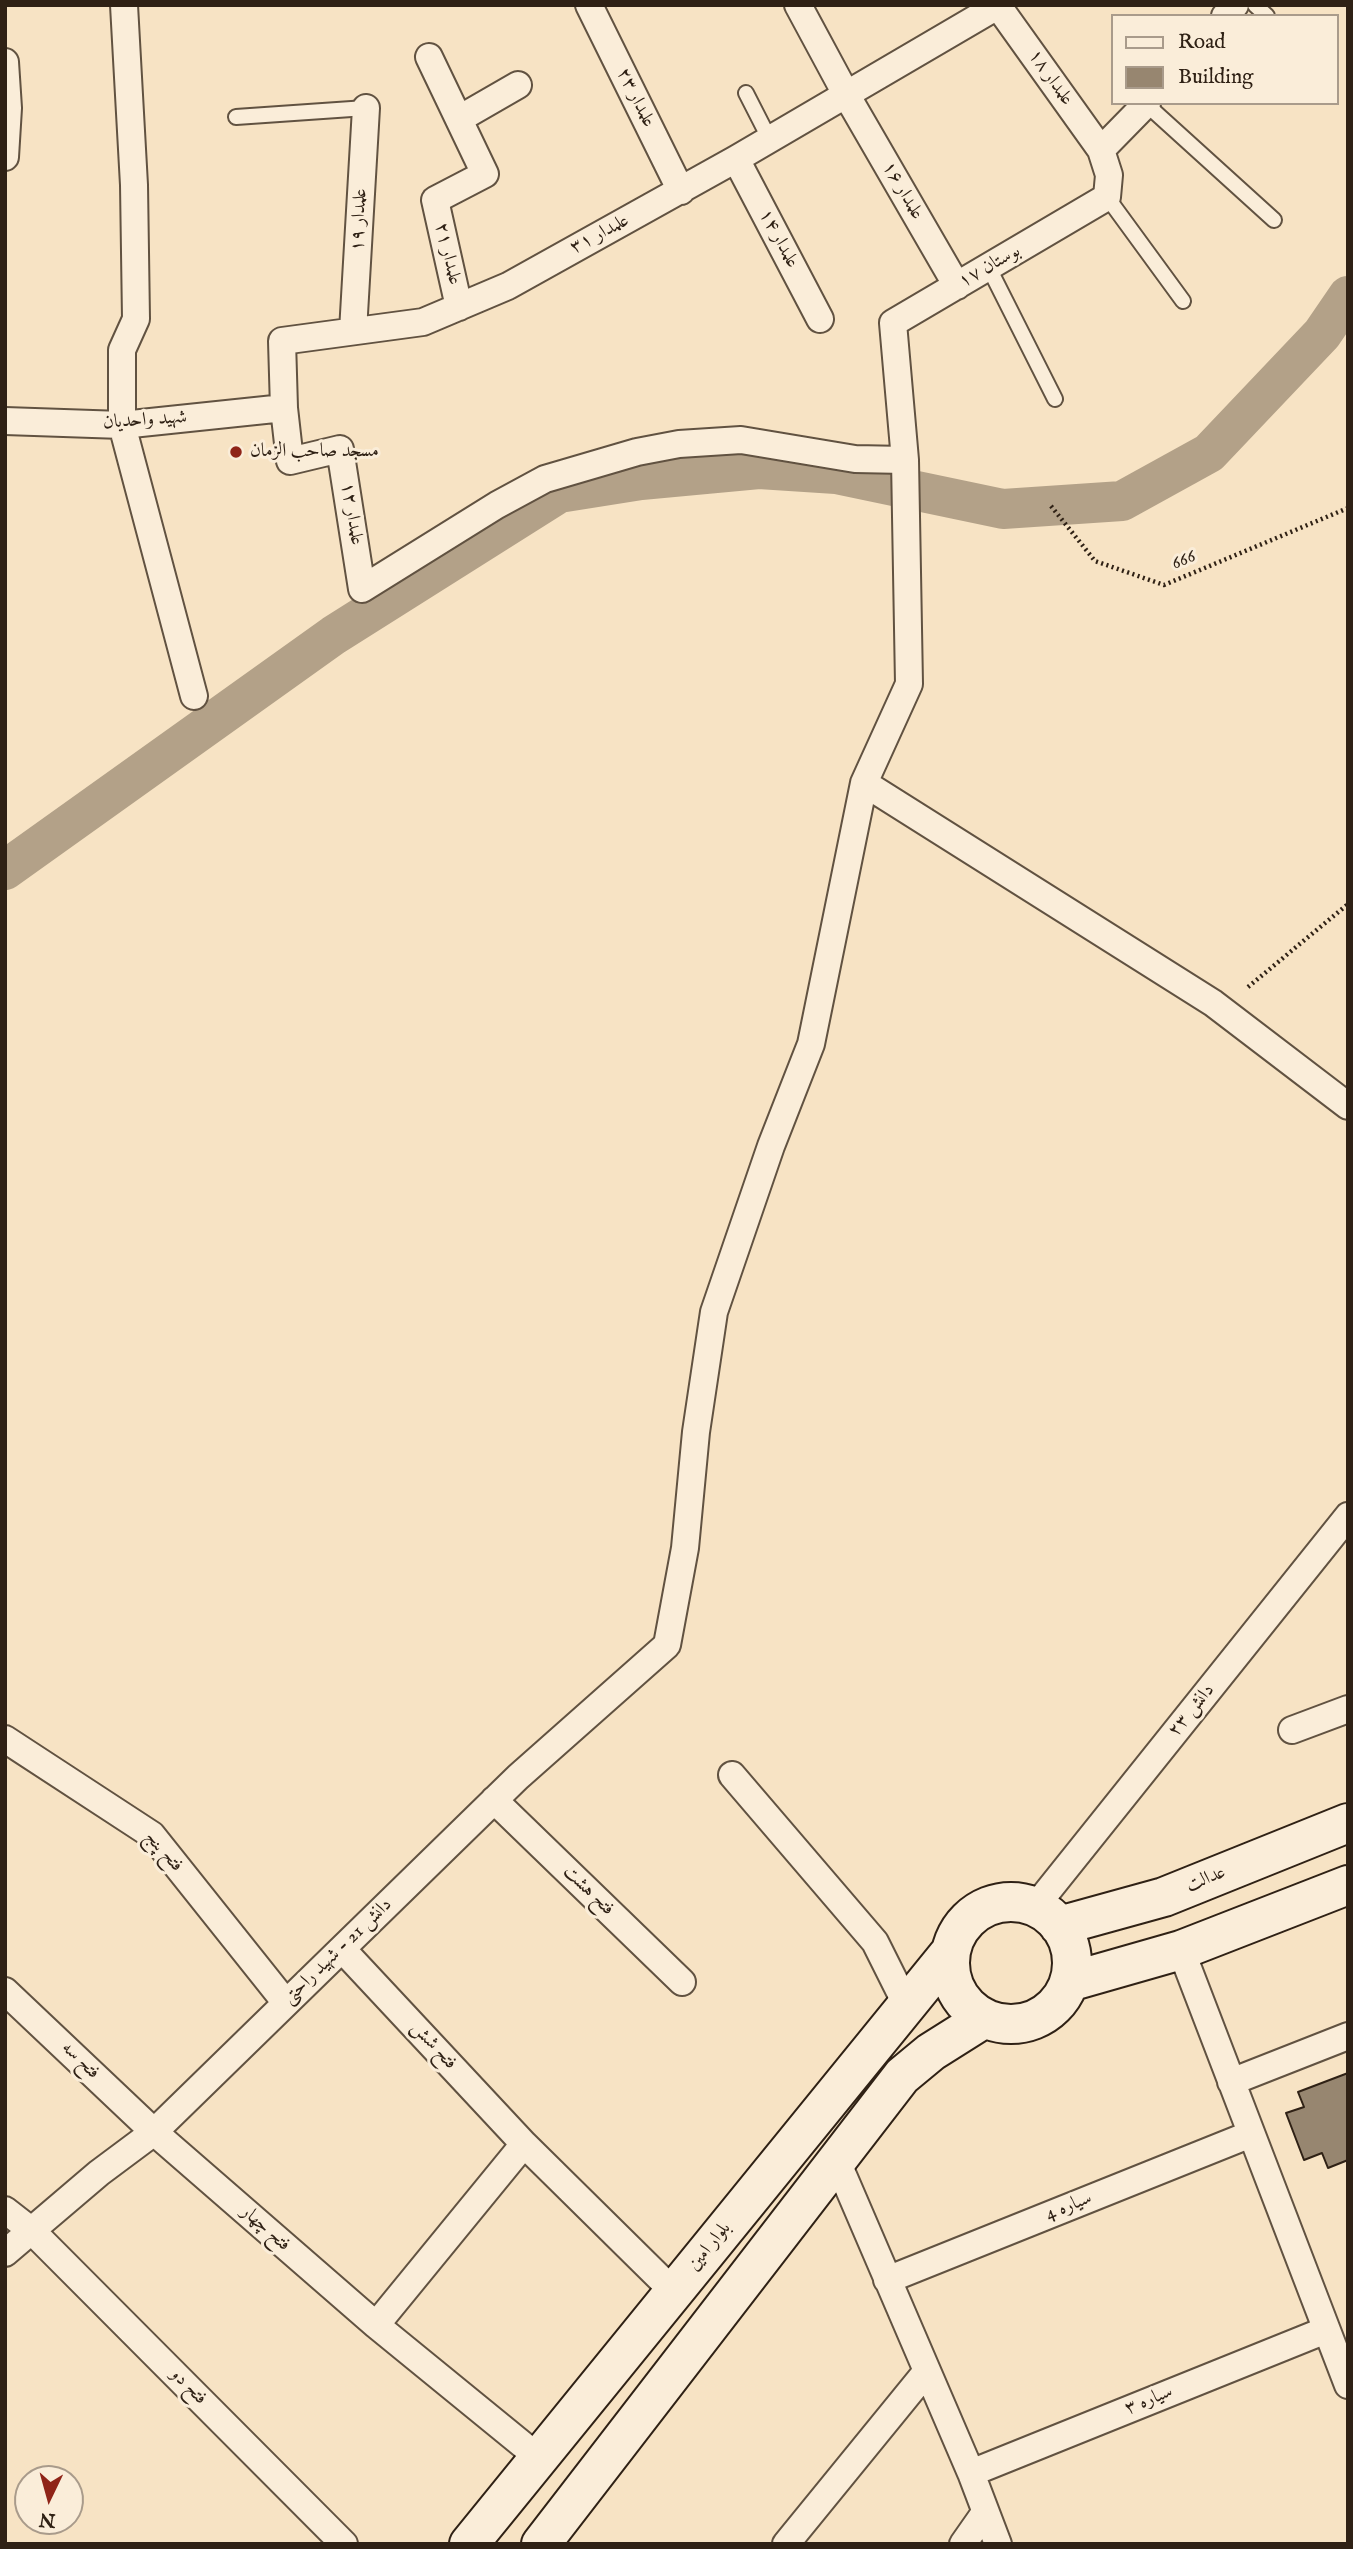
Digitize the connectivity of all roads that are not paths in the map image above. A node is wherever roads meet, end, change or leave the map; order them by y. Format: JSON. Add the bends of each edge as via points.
{"nodes":[{"id":1,"x":124,"y":5,"type":"edge"},
{"id":2,"x":589,"y":5,"type":"edge"},
{"id":3,"x":798,"y":5,"type":"edge"},
{"id":4,"x":998,"y":5,"type":"edge"},
{"id":5,"x":429,"y":57,"type":"dead end"},
{"id":6,"x":5,"y":62,"type":"edge"},
{"id":7,"x":518,"y":85,"type":"dead end"},
{"id":8,"x":746,"y":93,"type":"dead end"},
{"id":9,"x":847,"y":96,"type":"junction"},
{"id":10,"x":1146,"y":105,"type":"edge"},
{"id":11,"x":1148,"y":105,"type":"edge"},
{"id":12,"x":366,"y":108,"type":"joint"},
{"id":13,"x":236,"y":117,"type":"dead end"},
{"id":14,"x":459,"y":119,"type":"junction"},
{"id":15,"x":770,"y":140,"type":"junction"},
{"id":16,"x":1101,"y":150,"type":"junction"},
{"id":17,"x":5,"y":157,"type":"edge"},
{"id":18,"x":736,"y":159,"type":"junction"},
{"id":19,"x":681,"y":191,"type":"junction"},
{"id":20,"x":1107,"y":197,"type":"junction"},
{"id":21,"x":1274,"y":220,"type":"dead end"},
{"id":22,"x":989,"y":268,"type":"junction"},
{"id":23,"x":957,"y":286,"type":"junction"},
{"id":24,"x":1183,"y":301,"type":"dead end"},
{"id":25,"x":458,"y":307,"type":"junction"},
{"id":26,"x":820,"y":318,"type":"dead end"},
{"id":27,"x":354,"y":331,"type":"junction"},
{"id":28,"x":1055,"y":399,"type":"dead end"},
{"id":29,"x":284,"y":408,"type":"junction"},
{"id":30,"x":5,"y":421,"type":"edge"},
{"id":31,"x":122,"y":425,"type":"junction"},
{"id":32,"x":905,"y":460,"type":"junction"},
{"id":33,"x":290,"y":461,"type":"joint"},
{"id":34,"x":194,"y":696,"type":"dead end"},
{"id":35,"x":864,"y":783,"type":"junction"},
{"id":36,"x":1348,"y":1106,"type":"edge"},
{"id":37,"x":1348,"y":1516,"type":"edge"},
{"id":38,"x":1348,"y":1709,"type":"edge"},
{"id":39,"x":1292,"y":1730,"type":"dead end"},
{"id":40,"x":5,"y":1739,"type":"edge"},
{"id":41,"x":732,"y":1775,"type":"dead end"},
{"id":42,"x":494,"y":1800,"type":"junction"},
{"id":43,"x":1348,"y":1823,"type":"edge"},
{"id":44,"x":1348,"y":1885,"type":"edge"},
{"id":45,"x":1047,"y":1917,"type":"junction"},
{"id":46,"x":342,"y":1949,"type":"junction"},
{"id":47,"x":1181,"y":1950,"type":"junction"},
{"id":48,"x":951,"y":1951,"type":"junction"},
{"id":49,"x":682,"y":1982,"type":"dead end"},
{"id":50,"x":1069,"y":1982,"type":"junction"},
{"id":51,"x":5,"y":1991,"type":"edge"},
{"id":52,"x":286,"y":2003,"type":"junction"},
{"id":53,"x":907,"y":2006,"type":"junction"},
{"id":54,"x":985,"y":2018,"type":"junction"},
{"id":55,"x":1348,"y":2036,"type":"edge"},
{"id":56,"x":932,"y":2052,"type":"junction"},
{"id":57,"x":1231,"y":2082,"type":"junction"},
{"id":58,"x":154,"y":2132,"type":"junction"},
{"id":59,"x":1251,"y":2134,"type":"junction"},
{"id":60,"x":524,"y":2144,"type":"junction"},
{"id":61,"x":836,"y":2159,"type":"junction"},
{"id":62,"x":5,"y":2210,"type":"edge"},
{"id":63,"x":32,"y":2231,"type":"junction"},
{"id":64,"x":5,"y":2253,"type":"edge"},
{"id":65,"x":887,"y":2280,"type":"junction"},
{"id":66,"x":674,"y":2292,"type":"junction"},
{"id":67,"x":376,"y":2325,"type":"junction"},
{"id":68,"x":1326,"y":2330,"type":"junction"},
{"id":69,"x":1343,"y":2357,"type":"edge"},
{"id":70,"x":927,"y":2371,"type":"junction"},
{"id":71,"x":1348,"y":2385,"type":"edge"},
{"id":72,"x":539,"y":2458,"type":"junction"},
{"id":73,"x":971,"y":2473,"type":"junction"},
{"id":74,"x":984,"y":2514,"type":"junction"},
{"id":75,"x":344,"y":2544,"type":"edge"},
{"id":76,"x":468,"y":2544,"type":"edge"},
{"id":77,"x":541,"y":2544,"type":"edge"},
{"id":78,"x":786,"y":2544,"type":"edge"},
{"id":79,"x":963,"y":2544,"type":"edge"},
{"id":80,"x":998,"y":2544,"type":"edge"}],
"edges":[{"from":1,"to":31,"type":"street","via":[[136,319],[122,351]]},
{"from":2,"to":19,"type":"street","name":"علمدار ۲۳"},
{"from":3,"to":9,"type":"street","name":"علمدار ۱۶"},
{"from":4,"to":9,"type":"street","name":"علمدار ۳۱"},
{"from":4,"to":16,"type":"street","name":"علمدار ۱۸"},
{"from":5,"to":14,"type":"street"},
{"from":6,"to":17,"type":"street","via":[[9,108]]},
{"from":7,"to":14,"type":"street"},
{"from":8,"to":15,"type":"lane"},
{"from":9,"to":15,"type":"street","name":"علمدار ۳۱"},
{"from":9,"to":23,"type":"street","name":"علمدار ۱۶"},
{"from":10,"to":16,"type":"street"},
{"from":11,"to":21,"type":"lane"},
{"from":12,"to":13,"type":"lane"},
{"from":12,"to":27,"type":"street","name":"علمدار ۱۹"},
{"from":14,"to":25,"type":"street","name":"علمدار ۲۱","via":[[485,174],[435,200]]},
{"from":15,"to":18,"type":"street","name":"علمدار ۳۱"},
{"from":16,"to":20,"type":"street","via":[[1109,175]]},
{"from":18,"to":19,"type":"street","name":"علمدار ۳۱"},
{"from":18,"to":26,"type":"street","name":"علمدار ۱۴"},
{"from":19,"to":25,"type":"street","name":"علمدار ۳۱","via":[[508,286]]},
{"from":20,"to":22,"type":"street","name":"بوستان ۱۷"},
{"from":20,"to":24,"type":"lane"},
{"from":22,"to":23,"type":"street","name":"بوستان ۱۷"},
{"from":22,"to":28,"type":"lane"},
{"from":23,"to":32,"type":"street","name":"بوستان ۱۷","via":[[893,323]]},
{"from":25,"to":27,"type":"street","name":"علمدار ۳۱","via":[[423,322]]},
{"from":27,"to":29,"type":"street","name":"علمدار ۳۱","via":[[282,341]]},
{"from":29,"to":31,"type":"street","name":"شهید واحدیان"},
{"from":29,"to":33,"type":"street","name":"علمدار ۳۱"},
{"from":30,"to":31,"type":"street","name":"شهید واحدیان"},
{"from":31,"to":34,"type":"street"},
{"from":32,"to":33,"type":"street","name":"علمدار ۱۲","via":[[855,459],[741,440],[637,452],[545,479],[362,589],[340,449]]},
{"from":32,"to":35,"type":"street","via":[[909,684]]},
{"from":35,"to":36,"type":"street","via":[[1213,1003]]},
{"from":35,"to":42,"type":"street","name":"دانش 21 - شهید راحتی","via":[[811,1044],[714,1312],[685,1548],[667,1645]]},
{"from":37,"to":45,"type":"street","name":"دانش ۲۳"},
{"from":38,"to":39,"type":"street"},
{"from":40,"to":52,"type":"street","name":"فتح پنج","via":[[152,1835]]},
{"from":41,"to":53,"type":"street","via":[[875,1942]]},
{"from":42,"to":46,"type":"street","name":"دانش 21 - شهید راحتی"},
{"from":42,"to":49,"type":"street","name":"فتح هشت"},
{"from":43,"to":45,"type":"street","name":"عدالت","via":[[1164,1897]]},
{"from":44,"to":47,"type":"street"},
{"from":45,"to":48,"type":"street","via":[[1005,1903],[976,1913]]},
{"from":45,"to":50,"type":"street","via":[[1071,1953]]},
{"from":46,"to":52,"type":"street","name":"دانش 21 - شهید راحتی"},
{"from":46,"to":60,"type":"street","name":"فتح شش"},
{"from":47,"to":50,"type":"street"},
{"from":47,"to":57,"type":"street"},
{"from":48,"to":53,"type":"street","name":"بلوار امین"},
{"from":48,"to":54,"type":"street","via":[[958,1993]]},
{"from":50,"to":54,"type":"street","via":[[1054,2007],[1028,2022]]},
{"from":51,"to":58,"type":"street","name":"فتح سه"},
{"from":52,"to":58,"type":"street","name":"دانش 21 - شهید راحتی"},
{"from":53,"to":56,"type":"street","via":[[932,2021]]},
{"from":53,"to":66,"type":"street","name":"بلوار امین"},
{"from":54,"to":56,"type":"street"},
{"from":55,"to":57,"type":"street"},
{"from":56,"to":61,"type":"street","via":[[902,2076]]},
{"from":57,"to":59,"type":"street"},
{"from":58,"to":63,"type":"street","name":"دانش 21 - شهید راحتی"},
{"from":58,"to":67,"type":"street","name":"فتح چهار"},
{"from":59,"to":65,"type":"street","name":"سیاره 4"},
{"from":59,"to":68,"type":"street"},
{"from":60,"to":66,"type":"street","name":"فتح شش"},
{"from":60,"to":67,"type":"street"},
{"from":61,"to":65,"type":"street"},
{"from":61,"to":77,"type":"street"},
{"from":62,"to":63,"type":"street","name":"فتح دو"},
{"from":63,"to":64,"type":"street","name":"دانش 21 - شهید راحتی"},
{"from":63,"to":75,"type":"street","name":"فتح دو"},
{"from":65,"to":70,"type":"street"},
{"from":66,"to":72,"type":"street","name":"بلوار امین"},
{"from":67,"to":72,"type":"street","name":"فتح چهار"},
{"from":68,"to":69,"type":"street"},
{"from":68,"to":73,"type":"street","name":"سیاره ۳"},
{"from":69,"to":71,"type":"street"},
{"from":70,"to":73,"type":"street"},
{"from":70,"to":78,"type":"street"},
{"from":72,"to":76,"type":"street","name":"بلوار امین"},
{"from":73,"to":74,"type":"street"},
{"from":74,"to":79,"type":"street"},
{"from":74,"to":80,"type":"street"}]}
